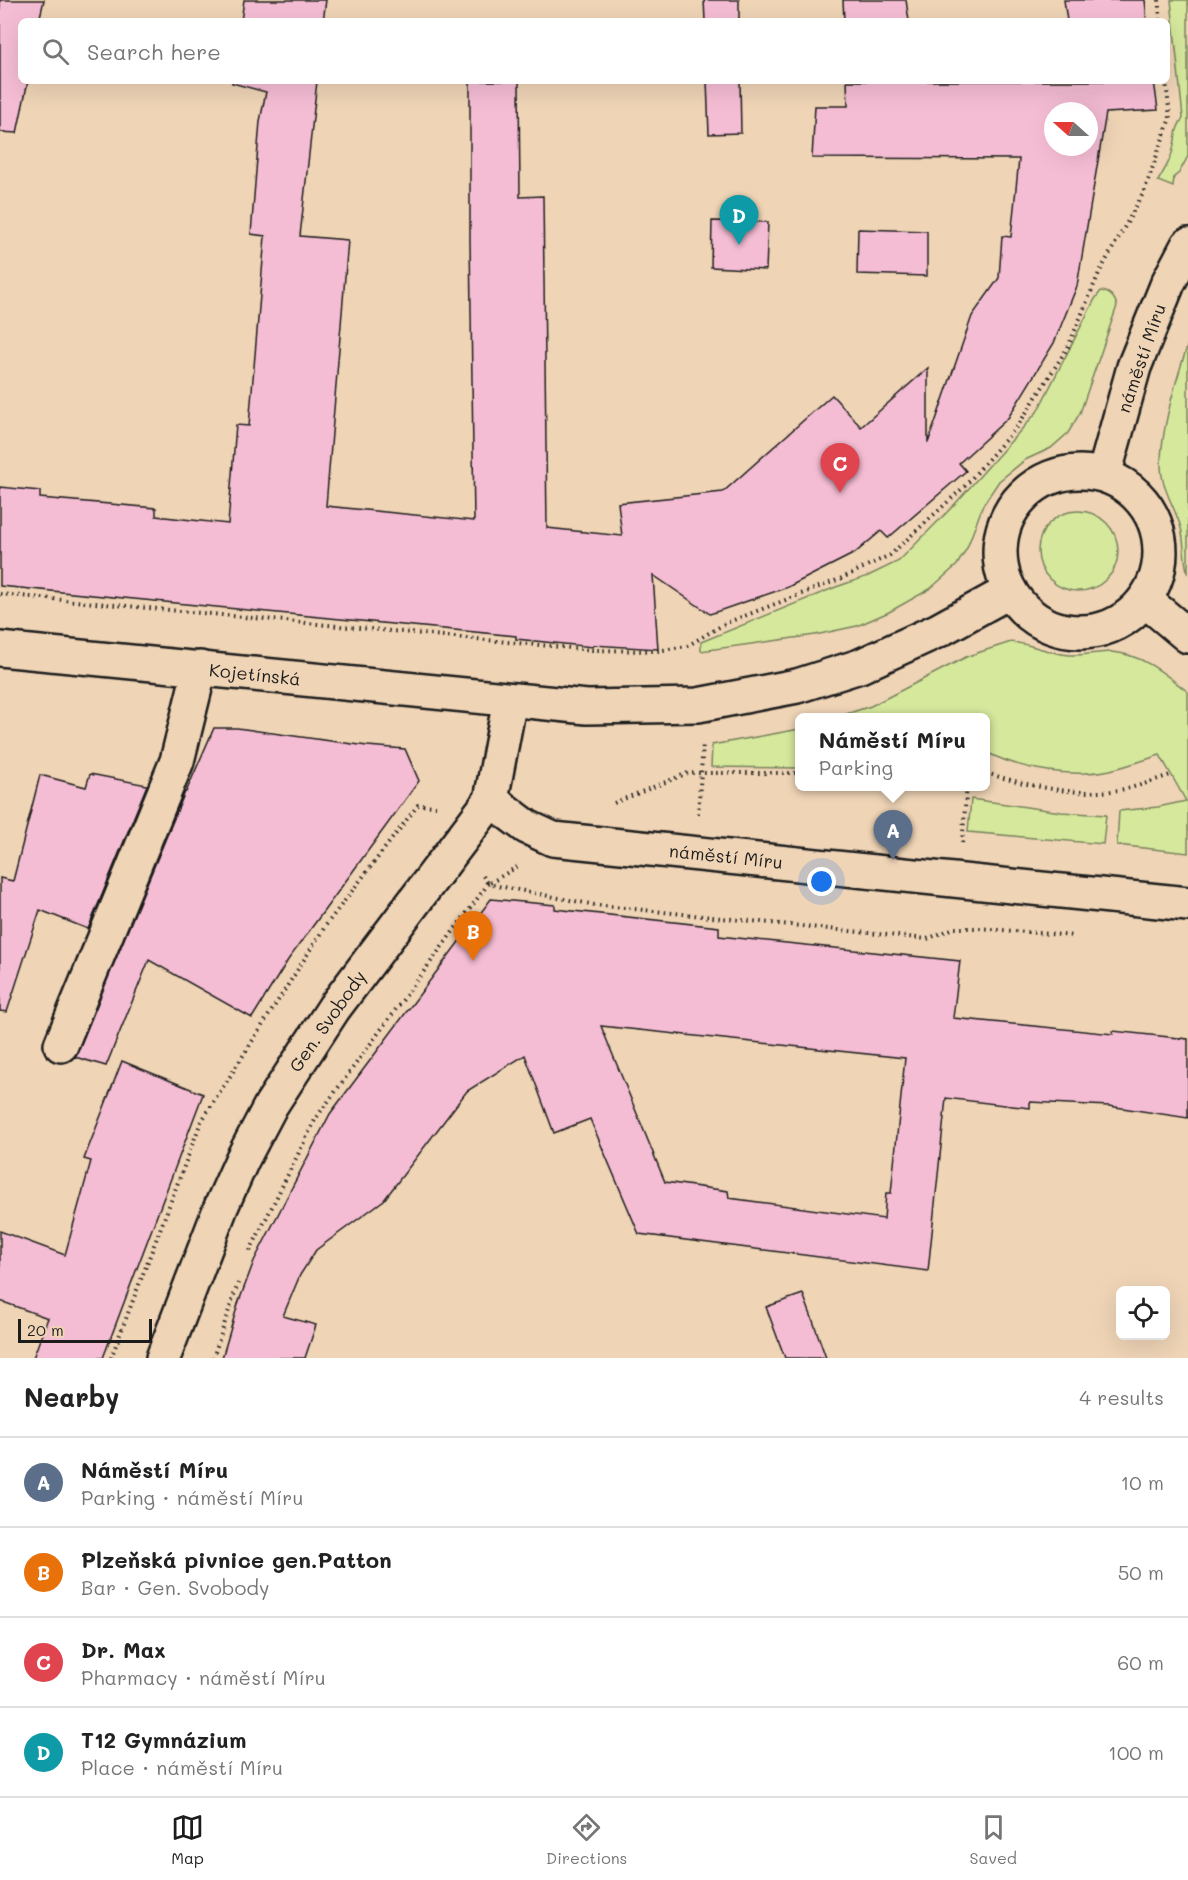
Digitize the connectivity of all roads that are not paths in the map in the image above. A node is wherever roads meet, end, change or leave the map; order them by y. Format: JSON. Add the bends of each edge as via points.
{"nodes":[{"id":1,"x":1188,"y":245,"type":"edge"},
{"id":2,"x":1104,"y":474,"type":"junction"},
{"id":3,"x":1010,"y":591,"type":"junction"},
{"id":4,"x":1145,"y":600,"type":"junction"},
{"id":5,"x":1188,"y":636,"type":"edge"},
{"id":6,"x":0,"y":649,"type":"edge"},
{"id":7,"x":200,"y":668,"type":"junction"},
{"id":8,"x":510,"y":700,"type":"junction"},
{"id":9,"x":491,"y":800,"type":"junction"},
{"id":10,"x":1188,"y":904,"type":"edge"},
{"id":11,"x":61,"y":1045,"type":"dead end"},
{"id":12,"x":163,"y":1358,"type":"edge"}],
"edges":[{"from":1,"to":2,"type":"main road","name":"náměstí Míru","via":[[1134,367]]},
{"from":2,"to":3,"type":"main road","via":[[1060,474],[1034,486],[1013,507],[999,549]]},
{"from":2,"to":4,"type":"main road","via":[[1136,494],[1157,526],[1160,564]]},
{"from":3,"to":4,"type":"main road","via":[[1030,616],[1059,630],[1075,632],[1106,628],[1134,612]]},
{"from":3,"to":8,"type":"main road","via":[[939,630],[860,666],[797,686],[698,705],[587,707]]},
{"from":4,"to":5,"type":"main road"},
{"from":6,"to":7,"type":"main road","name":"Kojetínská"},
{"from":7,"to":8,"type":"main road","name":"Kojetínská"},
{"from":7,"to":11,"type":"main road","via":[[177,761]]},
{"from":8,"to":9,"type":"main road","name":"Gen. Svobody"},
{"from":9,"to":10,"type":"main road","name":"náměstí Míru","via":[[527,827],[553,838]]},
{"from":9,"to":12,"type":"main road","name":"Gen. Svobody","via":[[333,1008],[271,1105],[221,1207]]}]}
